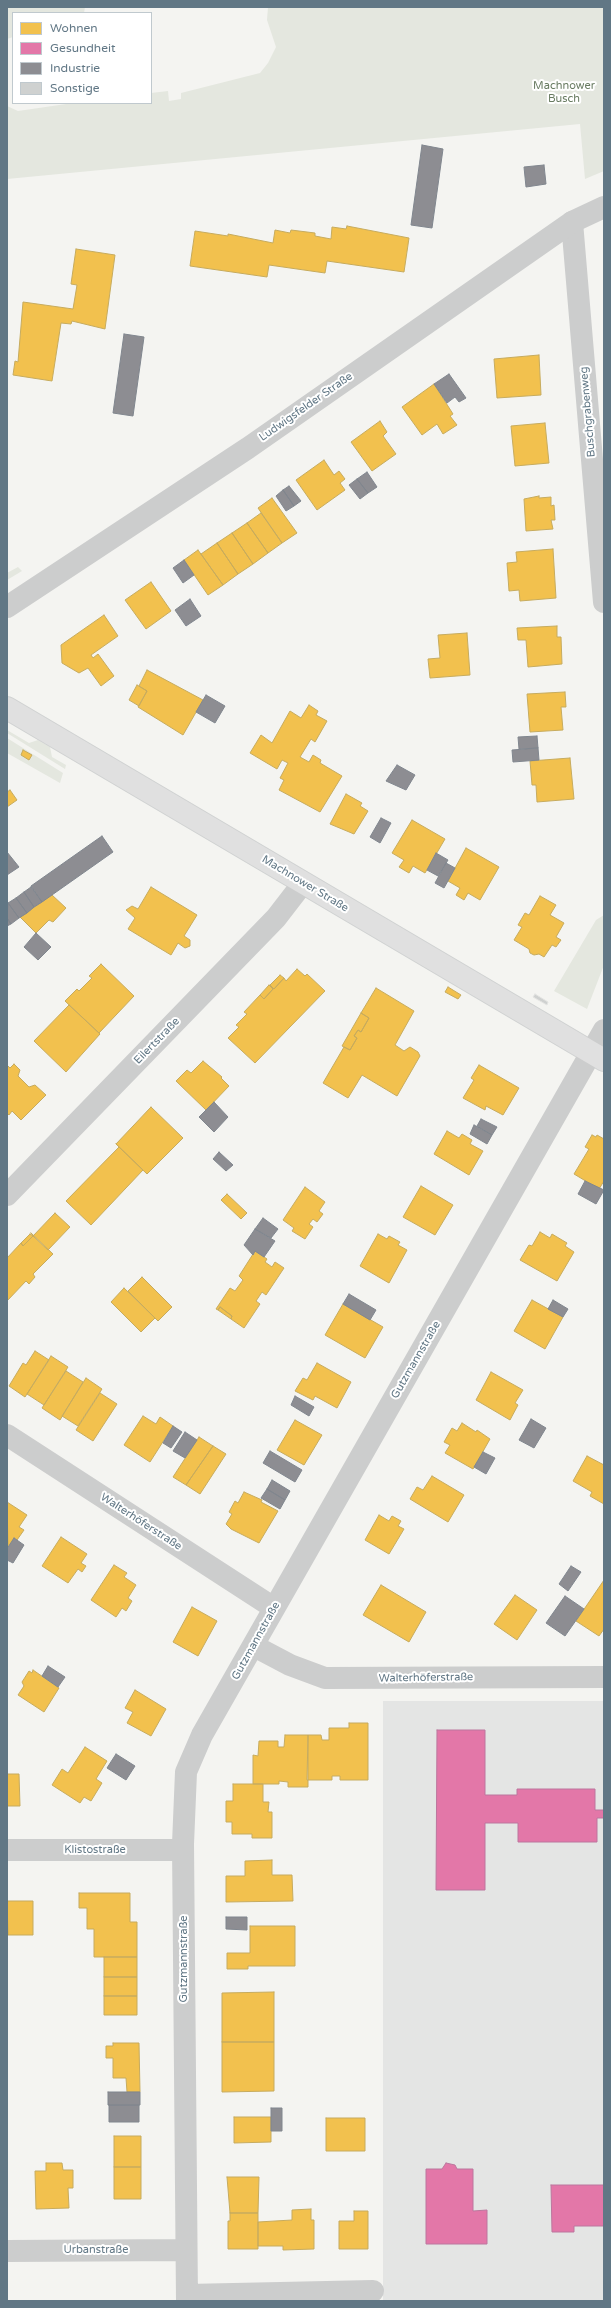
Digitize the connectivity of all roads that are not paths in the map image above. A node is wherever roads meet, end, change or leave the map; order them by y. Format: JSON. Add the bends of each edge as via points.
{"nodes":[{"id":1,"x":604,"y":206,"type":"edge"},
{"id":2,"x":572,"y":222,"type":"junction"},
{"id":3,"x":604,"y":602,"type":"edge"},
{"id":4,"x":7,"y":607,"type":"edge"},
{"id":5,"x":7,"y":708,"type":"edge"},
{"id":6,"x":304,"y":883,"type":"junction"},
{"id":7,"x":604,"y":1030,"type":"edge"},
{"id":8,"x":598,"y":1056,"type":"edge"},
{"id":9,"x":7,"y":1195,"type":"edge"},
{"id":10,"x":7,"y":1435,"type":"edge"},
{"id":11,"x":274,"y":1608,"type":"junction"},
{"id":12,"x":254,"y":1646,"type":"junction"},
{"id":13,"x":604,"y":1676,"type":"edge"},
{"id":14,"x":7,"y":1850,"type":"edge"},
{"id":15,"x":183,"y":1850,"type":"junction"},
{"id":16,"x":7,"y":2250,"type":"edge"},
{"id":17,"x":186,"y":2250,"type":"junction"},
{"id":18,"x":373,"y":2291,"type":"dead end"},
{"id":19,"x":187,"y":2298,"type":"edge"}],
"edges":[{"from":1,"to":2,"type":"street","name":"Ludwigsfelder Straße"},
{"from":2,"to":3,"type":"street","name":"Buschgrabenweg"},
{"from":2,"to":4,"type":"street","name":"Ludwigsfelder Straße","via":[[248,448]]},
{"from":5,"to":6,"type":"main road","name":"Machnower Straße"},
{"from":6,"to":8,"type":"main road","name":"Machnower Straße"},
{"from":6,"to":9,"type":"street","name":"Eilertstraße","via":[[276,918]]},
{"from":7,"to":8,"type":"street"},
{"from":8,"to":11,"type":"street","name":"Gutzmannstraße"},
{"from":10,"to":11,"type":"street","name":"Walterhöferstraße"},
{"from":11,"to":12,"type":"street","name":"Gutzmannstraße"},
{"from":12,"to":13,"type":"street","name":"Walterhöferstraße","via":[[290,1665],[325,1678]]},
{"from":12,"to":15,"type":"street","name":"Gutzmannstraße","via":[[197,1744],[186,1772]]},
{"from":14,"to":15,"type":"street","name":"Klistostraße"},
{"from":15,"to":17,"type":"street","name":"Gutzmannstraße"},
{"from":16,"to":17,"type":"street","name":"Urbanstraße"},
{"from":17,"to":19,"type":"street","name":"Gutzmannstraße"},
{"from":18,"to":19,"type":"street"}]}
